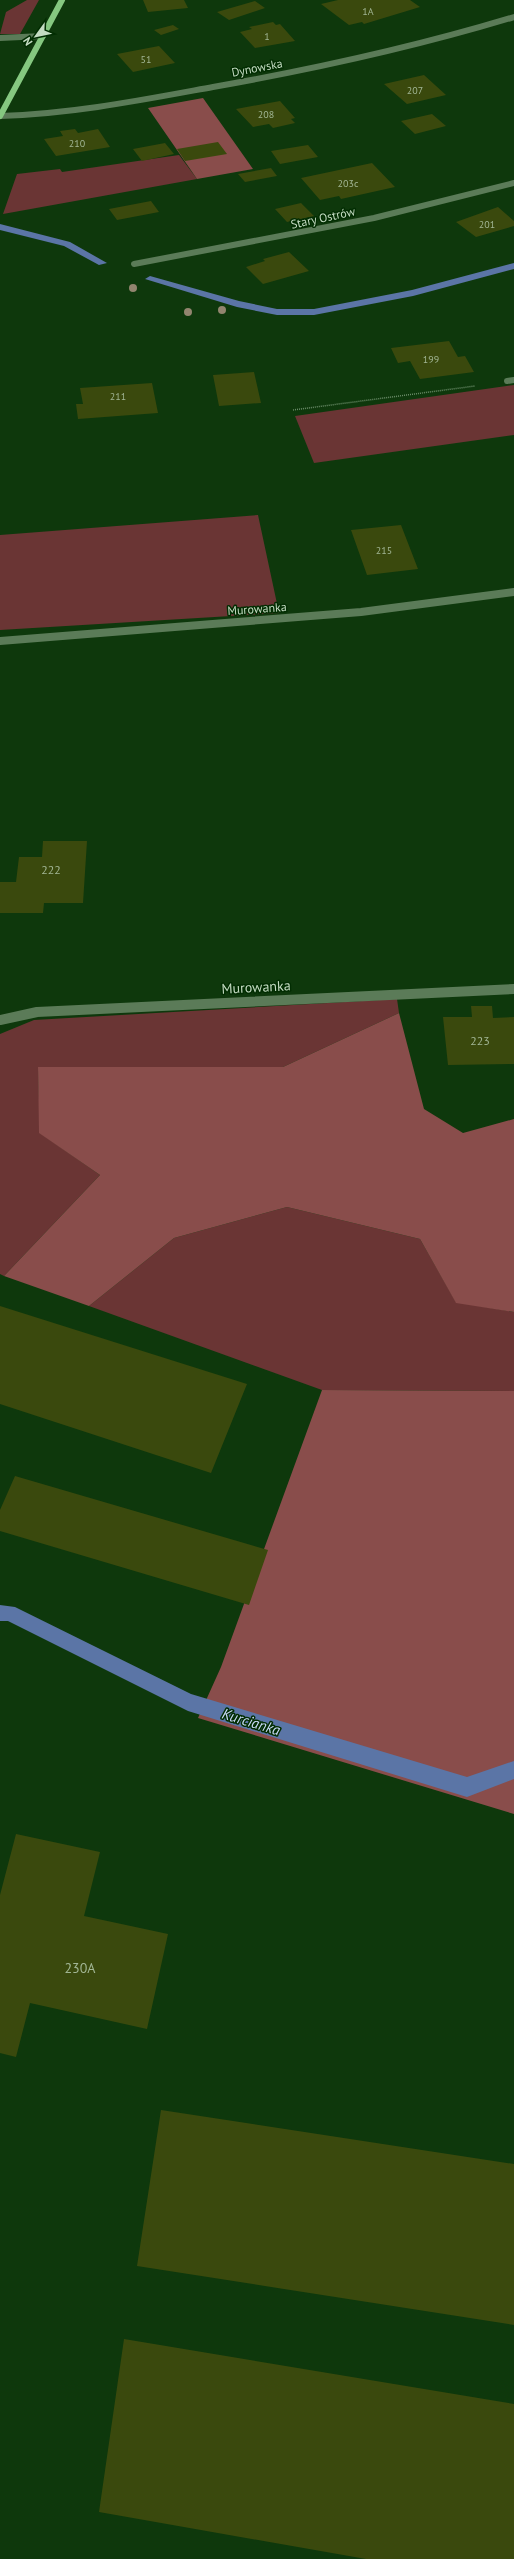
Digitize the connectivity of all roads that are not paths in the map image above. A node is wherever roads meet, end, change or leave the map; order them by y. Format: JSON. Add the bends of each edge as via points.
{"nodes":[{"id":1,"x":62,"y":0,"type":"edge"},
{"id":2,"x":514,"y":17,"type":"edge"},
{"id":3,"x":44,"y":36,"type":"junction"},
{"id":4,"x":0,"y":38,"type":"edge"},
{"id":5,"x":0,"y":116,"type":"edge"},
{"id":6,"x":514,"y":183,"type":"edge"},
{"id":7,"x":134,"y":264,"type":"dead end"},
{"id":8,"x":514,"y":592,"type":"edge"},
{"id":9,"x":0,"y":641,"type":"edge"},
{"id":10,"x":514,"y":989,"type":"edge"},
{"id":11,"x":0,"y":1020,"type":"edge"}],
"edges":[{"from":1,"to":3,"type":"main road"},
{"from":2,"to":5,"type":"street","name":"Dynowska","via":[[367,56],[239,83],[64,113]]},
{"from":3,"to":4,"type":"street"},
{"from":3,"to":5,"type":"main road"},
{"from":6,"to":7,"type":"street","name":"Stary Ostrów","via":[[374,218]]},
{"from":8,"to":9,"type":"street","name":"Murowanka","via":[[361,612]]},
{"from":10,"to":11,"type":"street","name":"Murowanka","via":[[37,1012]]}]}
